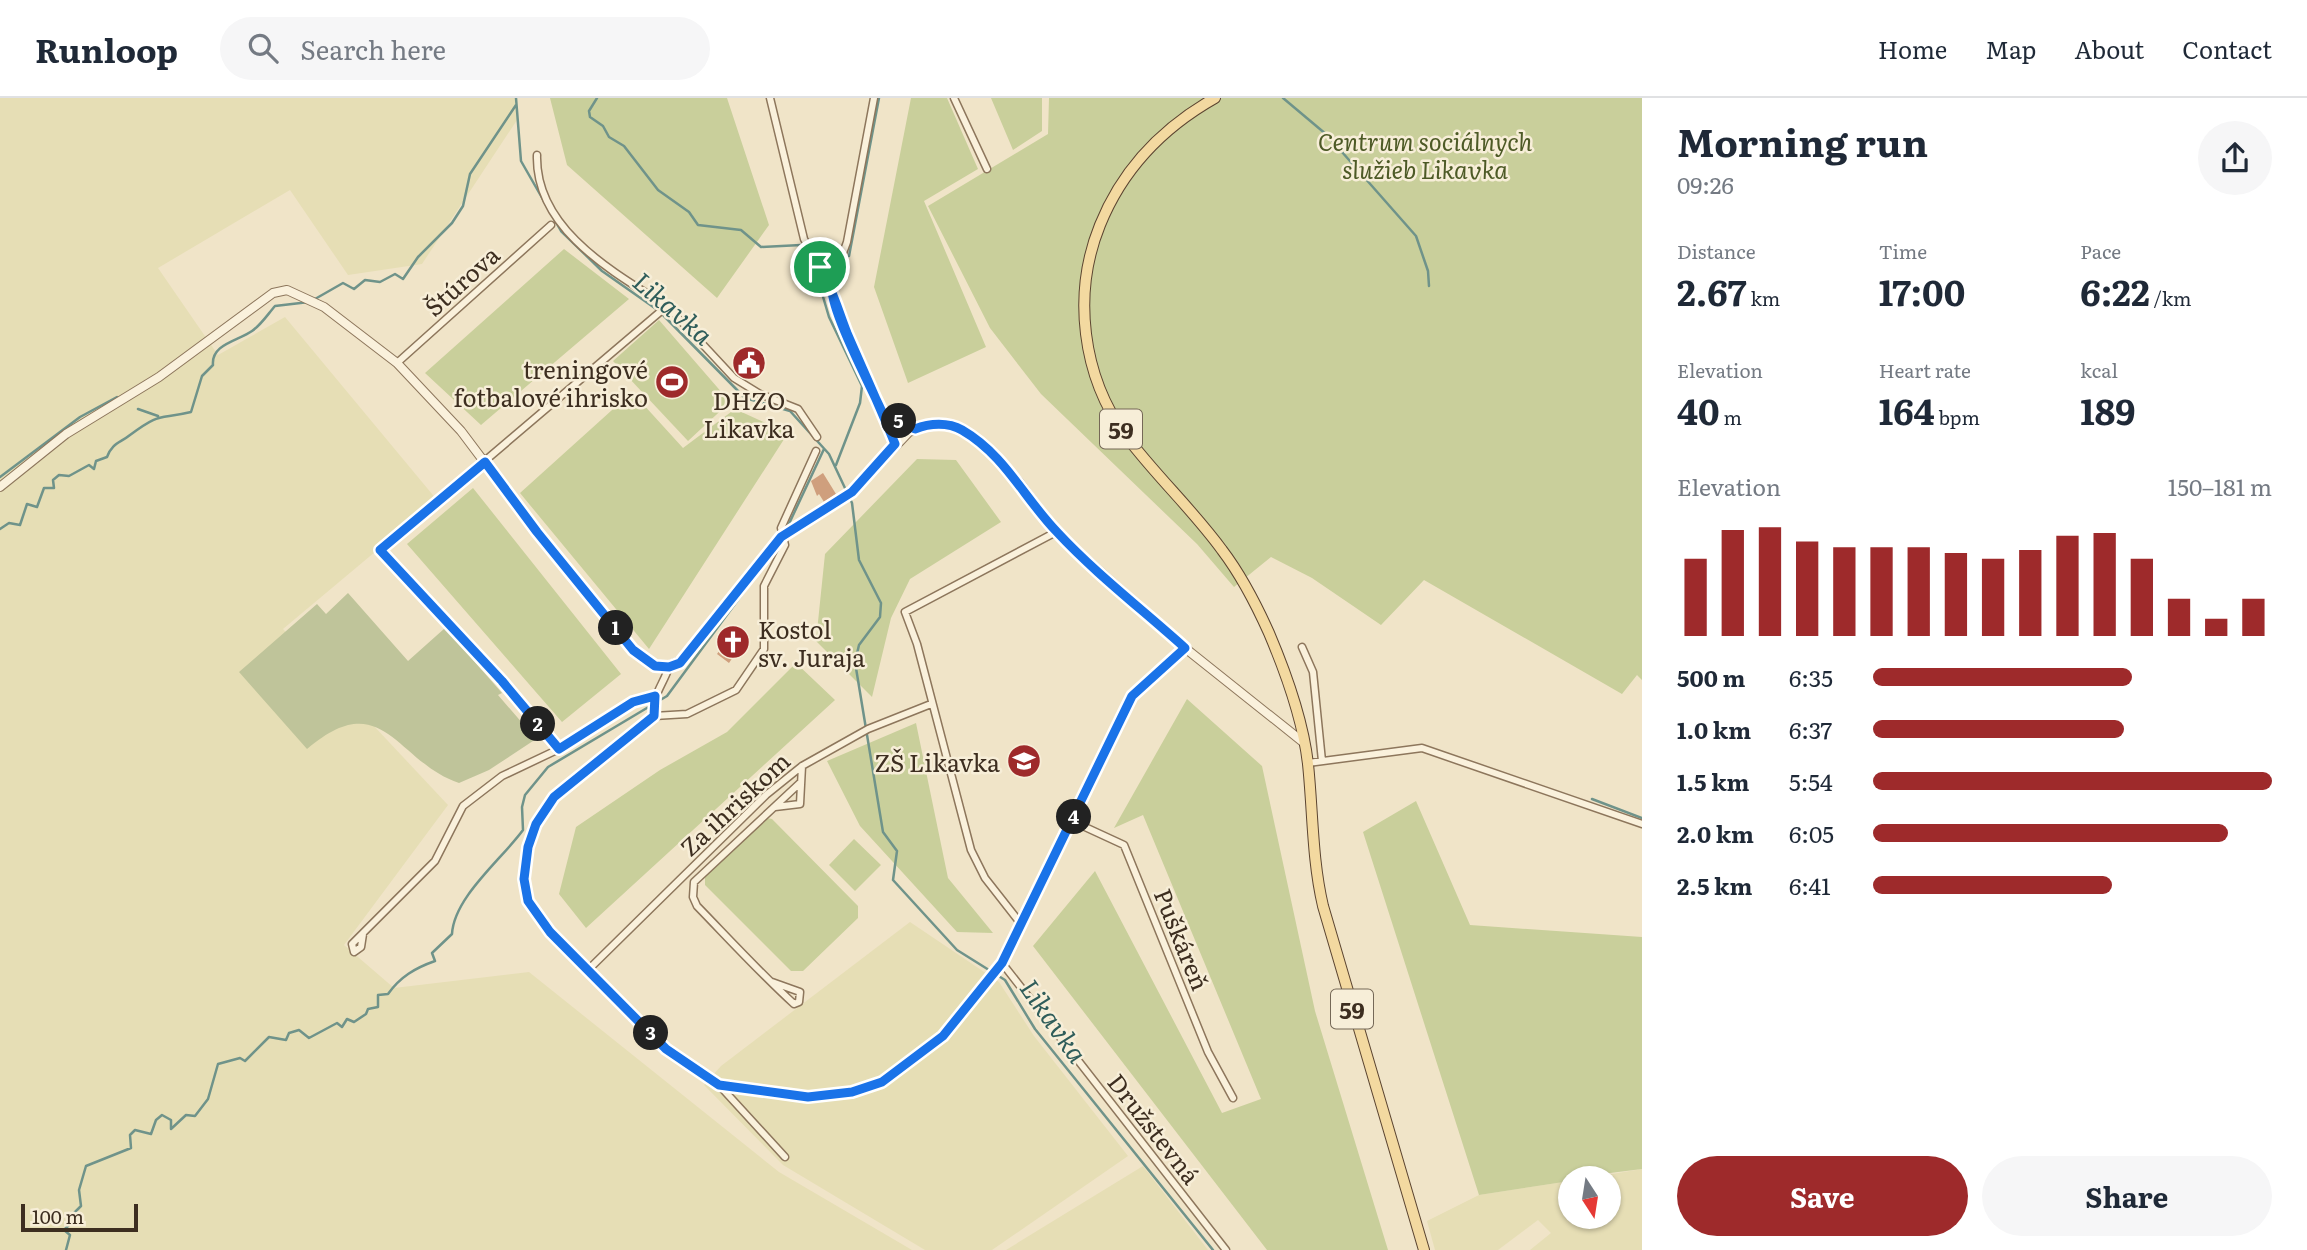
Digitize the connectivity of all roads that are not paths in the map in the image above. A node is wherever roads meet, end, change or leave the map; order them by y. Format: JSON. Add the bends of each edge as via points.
{"nodes":[{"id":1,"x":770,"y":98,"type":"edge"},
{"id":2,"x":874,"y":98,"type":"edge"},
{"id":3,"x":954,"y":98,"type":"edge"},
{"id":4,"x":1215,"y":98,"type":"edge"},
{"id":5,"x":537,"y":155,"type":"dead end"},
{"id":6,"x":987,"y":169,"type":"dead end"},
{"id":7,"x":551,"y":225,"type":"dead end"},
{"id":8,"x":840,"y":265,"type":"junction"},
{"id":9,"x":820,"y":267,"type":"junction"},
{"id":10,"x":831,"y":286,"type":"junction"},
{"id":11,"x":665,"y":308,"type":"junction"},
{"id":12,"x":397,"y":363,"type":"junction"},
{"id":13,"x":883,"y":414,"type":"junction"},
{"id":14,"x":915,"y":429,"type":"junction"},
{"id":15,"x":817,"y":437,"type":"dead end"},
{"id":16,"x":895,"y":444,"type":"junction"},
{"id":17,"x":816,"y":451,"type":"dead end"},
{"id":18,"x":485,"y":462,"type":"junction"},
{"id":19,"x":0,"y":487,"type":"edge"},
{"id":20,"x":1056,"y":532,"type":"junction"},
{"id":21,"x":781,"y":537,"type":"junction"},
{"id":22,"x":1302,"y":647,"type":"dead end"},
{"id":23,"x":1185,"y":648,"type":"junction"},
{"id":24,"x":669,"y":667,"type":"junction"},
{"id":25,"x":655,"y":696,"type":"junction"},
{"id":26,"x":931,"y":704,"type":"junction"},
{"id":27,"x":654,"y":716,"type":"junction"},
{"id":28,"x":1303,"y":742,"type":"junction"},
{"id":29,"x":559,"y":749,"type":"junction"},
{"id":30,"x":1322,"y":761,"type":"junction"},
{"id":31,"x":1308,"y":763,"type":"junction"},
{"id":32,"x":802,"y":765,"type":"junction"},
{"id":33,"x":801,"y":782,"type":"junction"},
{"id":34,"x":774,"y":807,"type":"junction"},
{"id":35,"x":1072,"y":821,"type":"junction"},
{"id":36,"x":1642,"y":824,"type":"edge"},
{"id":37,"x":1021,"y":925,"type":"junction"},
{"id":38,"x":363,"y":934,"type":"dead end"},
{"id":39,"x":1002,"y":963,"type":"junction"},
{"id":40,"x":589,"y":969,"type":"junction"},
{"id":41,"x":772,"y":982,"type":"dead end"},
{"id":42,"x":719,"y":1085,"type":"junction"},
{"id":43,"x":1233,"y":1098,"type":"dead end"},
{"id":44,"x":785,"y":1157,"type":"dead end"},
{"id":45,"x":1226,"y":1250,"type":"edge"},
{"id":46,"x":1424,"y":1250,"type":"edge"}],
"edges":[{"from":1,"to":9,"type":"street","via":[[804,239]]},
{"from":2,"to":8,"type":"street"},
{"from":3,"to":6,"type":"street"},
{"from":4,"to":28,"type":"main road","number":"59","via":[[1165,130],[1114,196],[1086,273],[1086,328],[1095,373],[1119,425],[1222,549],[1255,603],[1286,679]]},
{"from":5,"to":11,"type":"street","via":[[538,178],[556,217],[598,262]]},
{"from":7,"to":12,"type":"street","name":"Štúrova"},
{"from":8,"to":9,"type":"street"},
{"from":8,"to":10,"type":"street"},
{"from":9,"to":10,"type":"street"},
{"from":10,"to":13,"type":"street"},
{"from":11,"to":15,"type":"street","via":[[734,378],[798,409]]},
{"from":11,"to":18,"type":"street"},
{"from":12,"to":18,"type":"street"},
{"from":12,"to":19,"type":"street","via":[[324,307],[287,290],[273,293],[159,377],[66,434]]},
{"from":13,"to":14,"type":"street"},
{"from":13,"to":16,"type":"street"},
{"from":14,"to":16,"type":"street"},
{"from":14,"to":20,"type":"street","via":[[948,426],[974,438],[1019,482]]},
{"from":16,"to":21,"type":"street","via":[[852,492]]},
{"from":17,"to":21,"type":"street"},
{"from":18,"to":24,"type":"street","via":[[633,650],[655,666]]},
{"from":18,"to":29,"type":"street","via":[[380,550]]},
{"from":20,"to":23,"type":"street"},
{"from":20,"to":26,"type":"street","via":[[905,612]]},
{"from":21,"to":24,"type":"street","via":[[684,660]]},
{"from":21,"to":27,"type":"street","via":[[785,545],[764,586],[764,649],[736,690],[687,713]]},
{"from":22,"to":30,"type":"street","via":[[1313,672]]},
{"from":23,"to":28,"type":"street"},
{"from":23,"to":35,"type":"street","via":[[1132,696]]},
{"from":24,"to":25,"type":"street"},
{"from":25,"to":27,"type":"street"},
{"from":25,"to":29,"type":"street","via":[[633,702]]},
{"from":26,"to":32,"type":"street","name":"Za ihriskom","via":[[868,729]]},
{"from":26,"to":37,"type":"street","via":[[971,850],[985,878]]},
{"from":27,"to":40,"type":"street","via":[[566,784],[536,824],[528,847],[524,888],[528,901],[550,932]]},
{"from":28,"to":31,"type":"main road","number":"59"},
{"from":29,"to":38,"type":"street","via":[[502,776],[463,806],[435,861]]},
{"from":30,"to":31,"type":"street"},
{"from":30,"to":36,"type":"street","via":[[1422,748]]},
{"from":31,"to":46,"type":"main road","number":"59","via":[[1322,906]]},
{"from":32,"to":33,"type":"street"},
{"from":32,"to":40,"type":"street","name":"Za ihriskom","via":[[765,795]]},
{"from":33,"to":34,"type":"street"},
{"from":33,"to":34,"type":"street","via":[[800,804]]},
{"from":34,"to":41,"type":"street","via":[[694,882],[693,897]]},
{"from":35,"to":37,"type":"street"},
{"from":35,"to":43,"type":"street","name":"Puškáreň","via":[[1124,845],[1208,1052]]},
{"from":37,"to":39,"type":"street"},
{"from":39,"to":42,"type":"street","via":[[943,1036],[882,1082],[852,1092],[808,1097]]},
{"from":39,"to":45,"type":"street","name":"Družstevná"},
{"from":40,"to":42,"type":"street","via":[[666,1049]]},
{"from":42,"to":44,"type":"street"}]}
